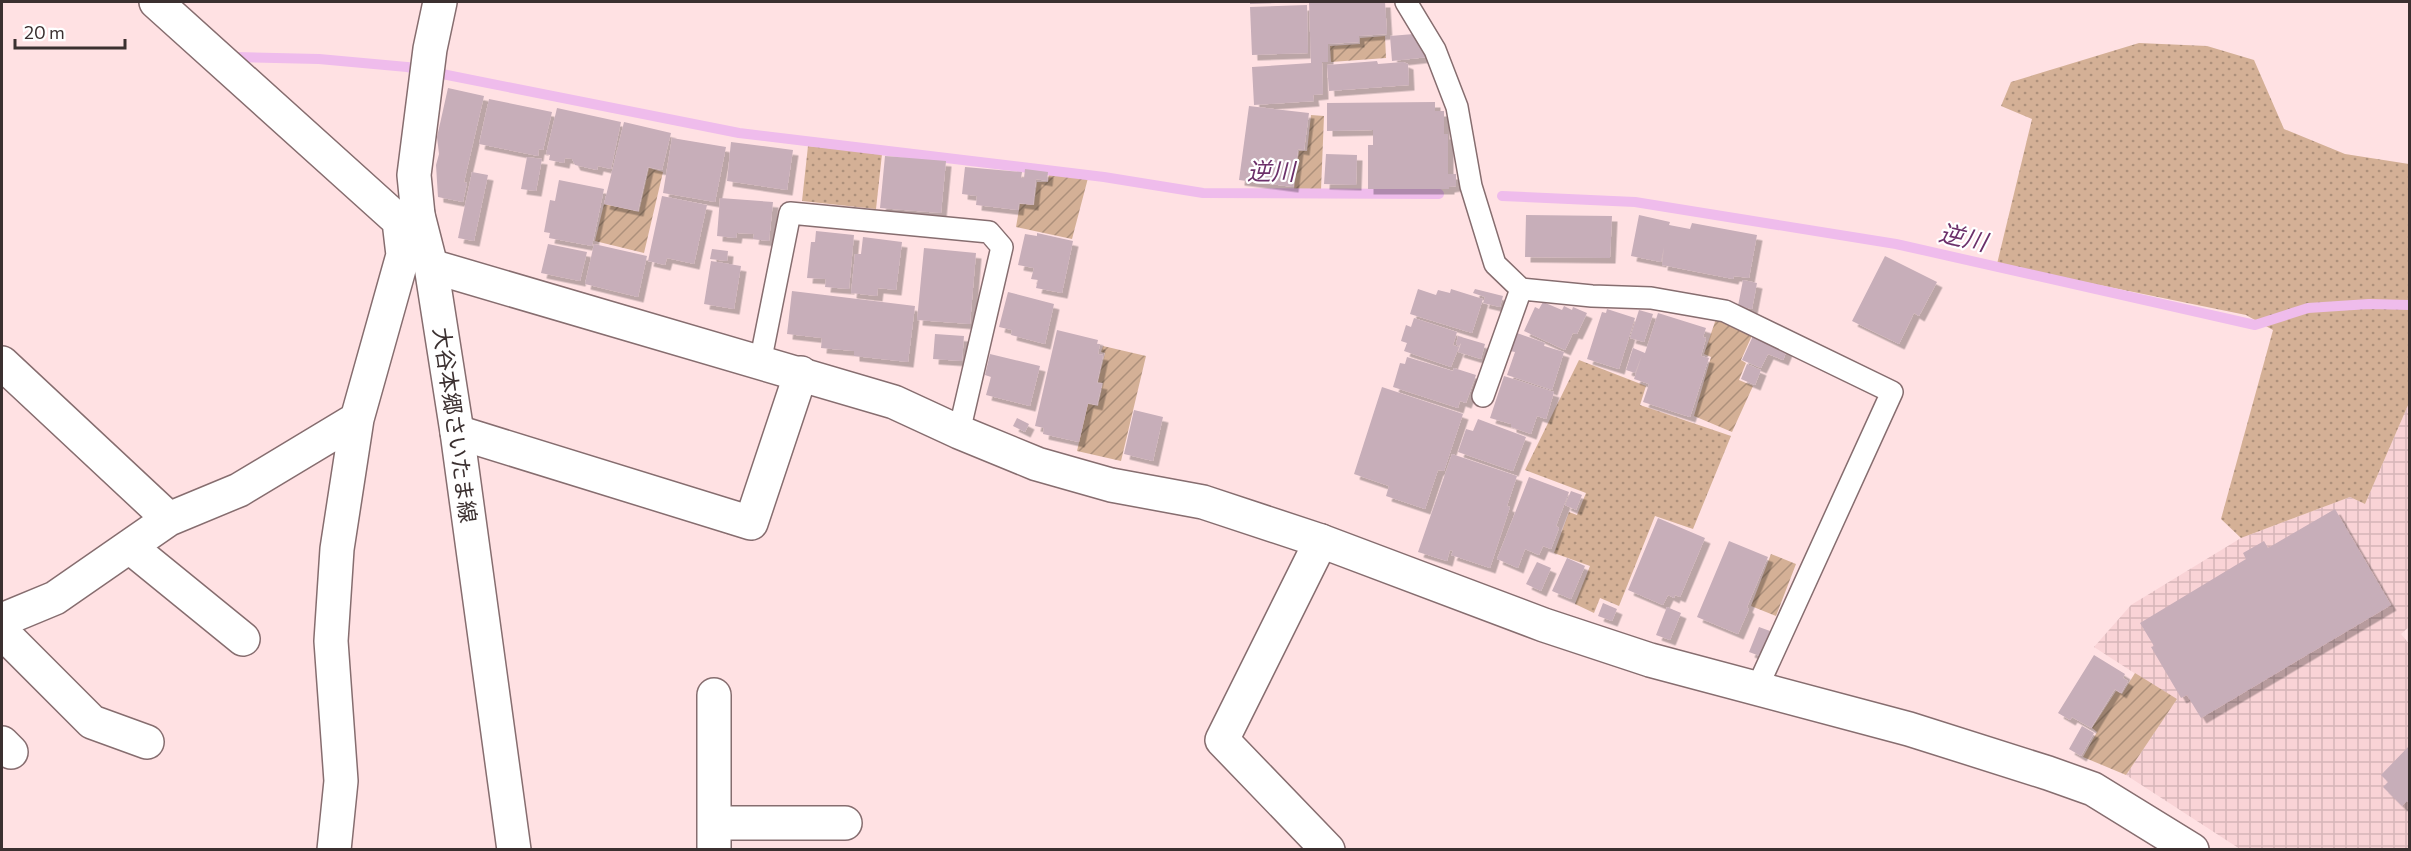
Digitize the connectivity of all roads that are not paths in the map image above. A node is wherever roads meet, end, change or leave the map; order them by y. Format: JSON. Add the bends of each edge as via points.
{"nodes":[{"id":1,"x":156,"y":2,"type":"edge"},
{"id":2,"x":440,"y":2,"type":"edge"},
{"id":3,"x":1406,"y":2,"type":"edge"},
{"id":4,"x":408,"y":218,"type":"junction"},
{"id":5,"x":432,"y":266,"type":"junction"},
{"id":6,"x":1521,"y":289,"type":"junction"},
{"id":7,"x":2,"y":363,"type":"edge"},
{"id":8,"x":760,"y":363,"type":"junction"},
{"id":9,"x":801,"y":373,"type":"junction"},
{"id":10,"x":1483,"y":396,"type":"dead end"},
{"id":11,"x":357,"y":419,"type":"junction"},
{"id":12,"x":457,"y":432,"type":"junction"},
{"id":13,"x":959,"y":432,"type":"junction"},
{"id":14,"x":169,"y":519,"type":"junction"},
{"id":15,"x":1321,"y":541,"type":"junction"},
{"id":16,"x":130,"y":548,"type":"junction"},
{"id":17,"x":2,"y":620,"type":"edge"},
{"id":18,"x":2,"y":632,"type":"edge"},
{"id":19,"x":243,"y":639,"type":"dead end"},
{"id":20,"x":1757,"y":688,"type":"junction"},
{"id":21,"x":714,"y":695,"type":"dead end"},
{"id":22,"x":147,"y":742,"type":"dead end"},
{"id":23,"x":845,"y":823,"type":"dead end"},
{"id":24,"x":714,"y":836,"type":"edge"},
{"id":25,"x":334,"y":849,"type":"edge"},
{"id":26,"x":514,"y":849,"type":"edge"},
{"id":27,"x":1328,"y":849,"type":"edge"},
{"id":28,"x":2193,"y":849,"type":"edge"}],
"edges":[{"from":1,"to":4,"type":"street"},
{"from":2,"to":4,"type":"street","name":"大谷本郷さいたま線","via":[[430,49]]},
{"from":3,"to":6,"type":"lane","via":[[1435,50],[1457,107],[1471,186],[1495,264]]},
{"from":4,"to":5,"type":"street","name":"大谷本郷さいたま線"},
{"from":4,"to":11,"type":"street","via":[[403,255]]},
{"from":5,"to":8,"type":"street"},
{"from":5,"to":12,"type":"street","name":"大谷本郷さいたま線"},
{"from":6,"to":10,"type":"lane"},
{"from":6,"to":20,"type":"lane","via":[[1651,298],[1725,311],[1892,392]]},
{"from":7,"to":14,"type":"street"},
{"from":8,"to":9,"type":"street"},
{"from":8,"to":13,"type":"lane","via":[[790,213],[989,232],[1002,247]]},
{"from":9,"to":12,"type":"street","via":[[751,523]]},
{"from":9,"to":13,"type":"street","via":[[894,402]]},
{"from":11,"to":14,"type":"street","via":[[239,490]]},
{"from":11,"to":25,"type":"street","via":[[337,549],[331,640],[341,781]]},
{"from":12,"to":26,"type":"street","name":"大谷本郷さいたま線"},
{"from":13,"to":15,"type":"street","via":[[1037,464],[1203,502]]},
{"from":14,"to":16,"type":"street"},
{"from":15,"to":20,"type":"street","via":[[1544,625],[1650,660]]},
{"from":15,"to":27,"type":"street","via":[[1222,740]]},
{"from":16,"to":17,"type":"street","via":[[55,598]]},
{"from":16,"to":19,"type":"street"},
{"from":18,"to":22,"type":"street","via":[[92,722]]},
{"from":20,"to":28,"type":"street","via":[[1909,729],[2093,789]]},
{"from":21,"to":24,"type":"street"},
{"from":23,"to":24,"type":"street"}]}
